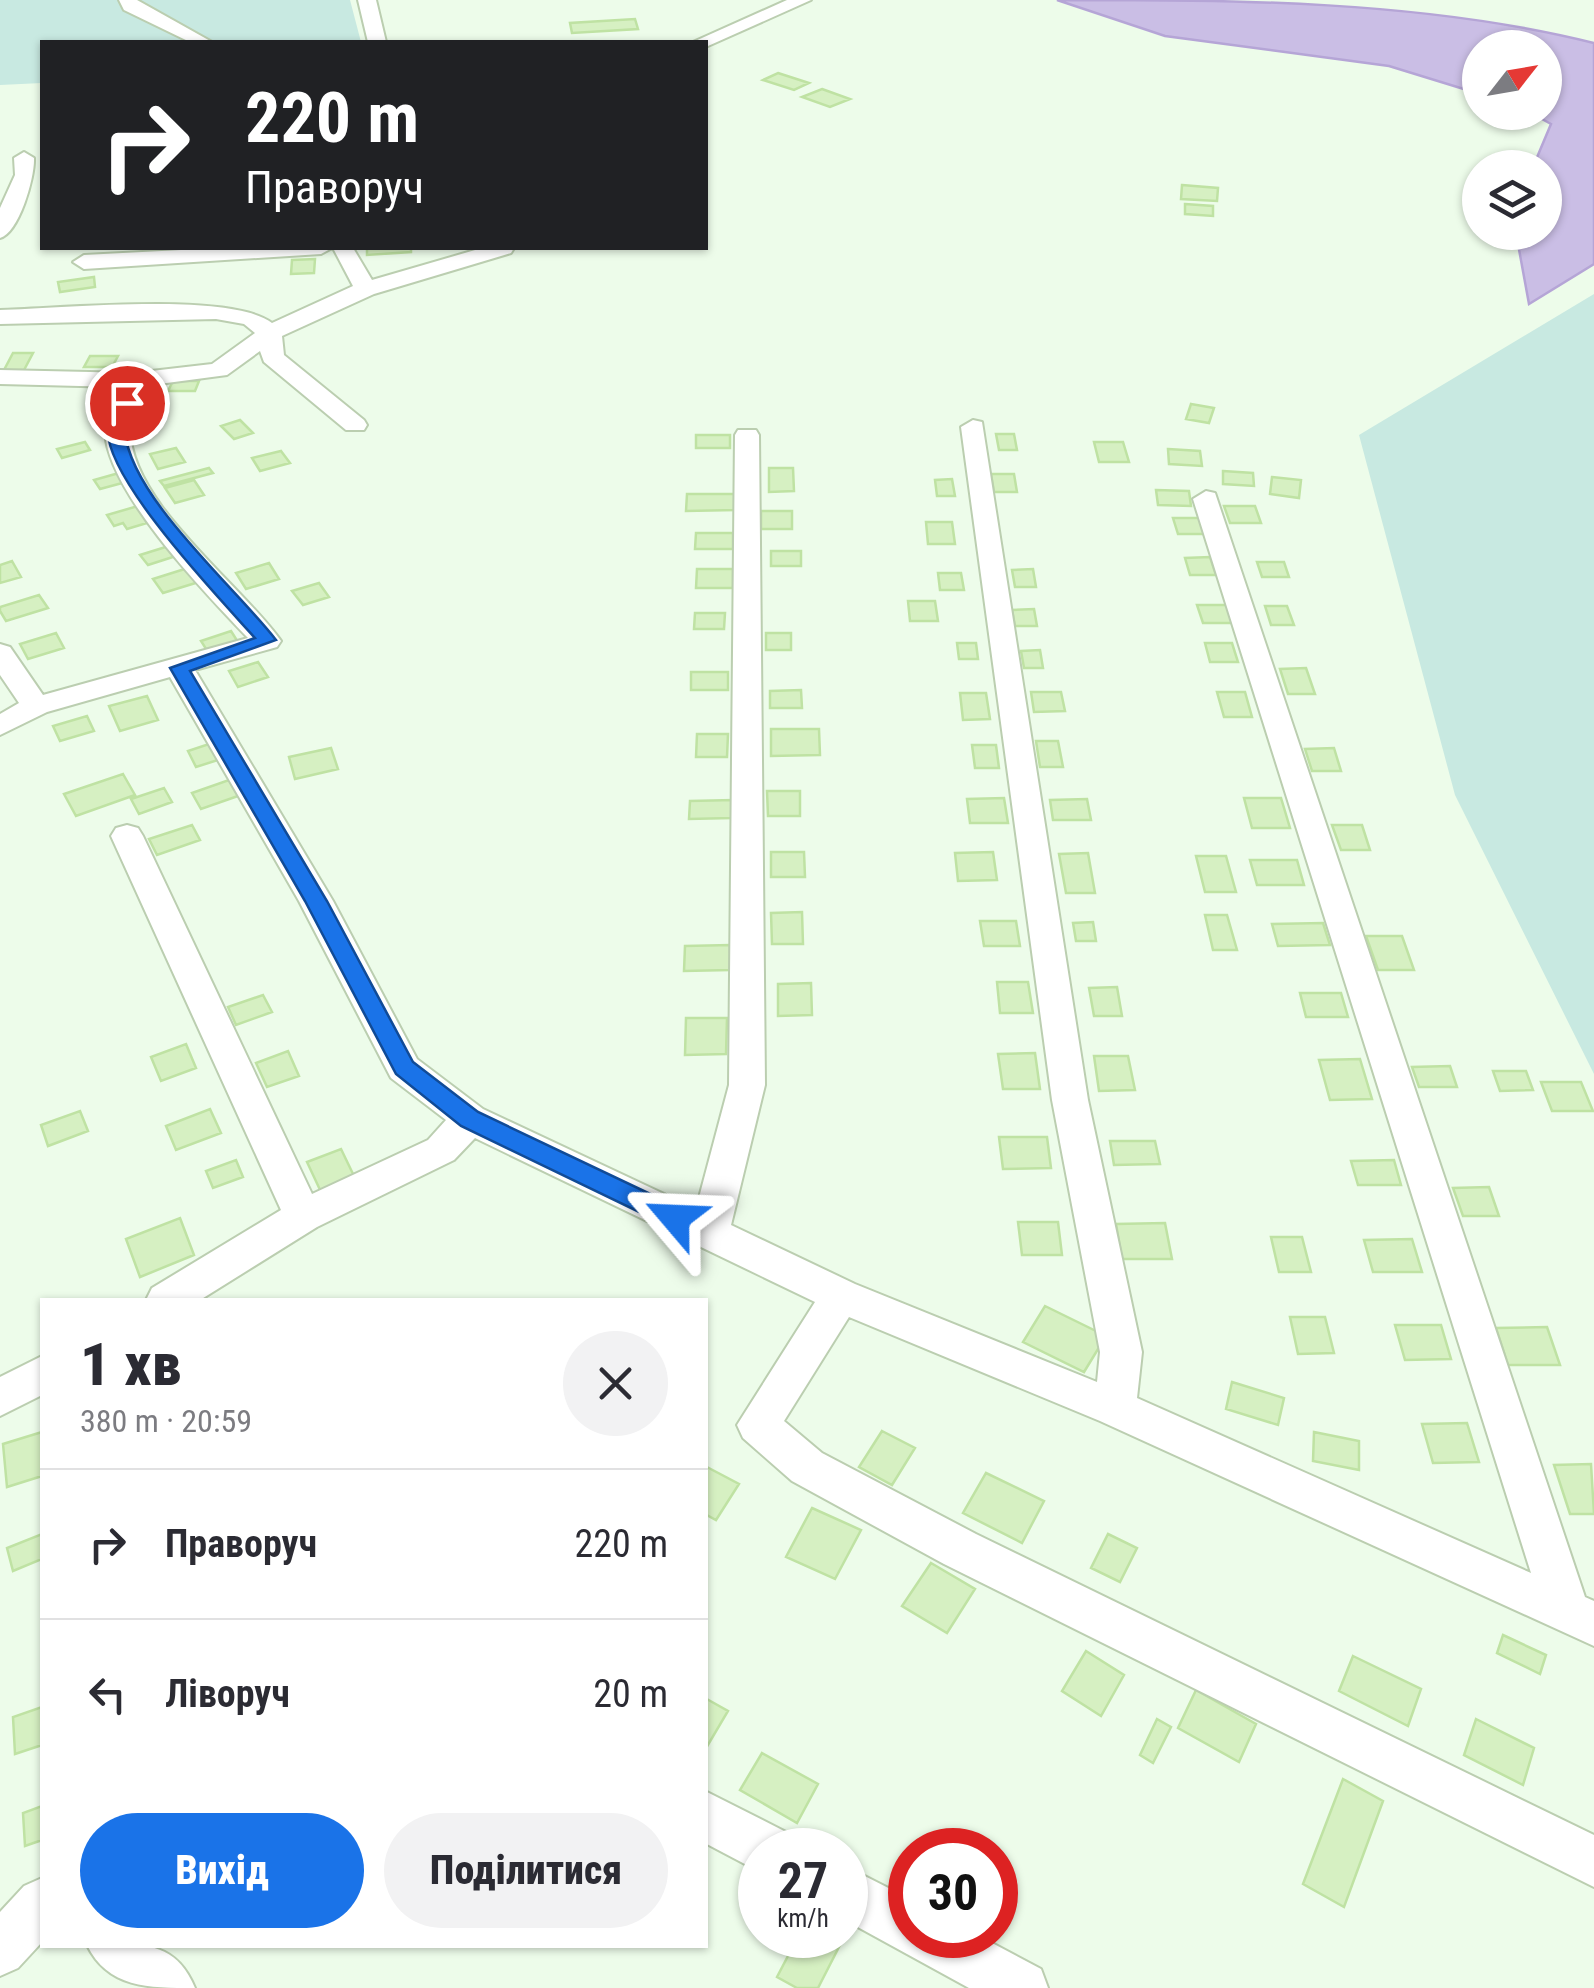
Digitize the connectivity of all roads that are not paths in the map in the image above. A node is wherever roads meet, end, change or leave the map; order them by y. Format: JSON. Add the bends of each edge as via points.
{"nodes":[{"id":1,"x":128,"y":0,"type":"edge"},
{"id":2,"x":367,"y":0,"type":"edge"},
{"id":3,"x":802,"y":0,"type":"edge"},
{"id":4,"x":199,"y":40,"type":"edge"},
{"id":5,"x":377,"y":40,"type":"edge"},
{"id":6,"x":707,"y":40,"type":"edge"},
{"id":7,"x":24,"y":158,"type":"dead end"},
{"id":8,"x":0,"y":232,"type":"edge"},
{"id":9,"x":288,"y":250,"type":"edge"},
{"id":10,"x":345,"y":250,"type":"edge"},
{"id":11,"x":471,"y":252,"type":"edge"},
{"id":12,"x":84,"y":262,"type":"dead end"},
{"id":13,"x":366,"y":290,"type":"junction"},
{"id":14,"x":0,"y":317,"type":"edge"},
{"id":15,"x":270,"y":333,"type":"junction"},
{"id":16,"x":0,"y":377,"type":"edge"},
{"id":17,"x":134,"y":380,"type":"junction"},
{"id":18,"x":355,"y":425,"type":"dead end"},
{"id":19,"x":973,"y":426,"type":"dead end"},
{"id":20,"x":746,"y":434,"type":"dead end"},
{"id":21,"x":1206,"y":500,"type":"dead end"},
{"id":22,"x":0,"y":653,"type":"edge"},
{"id":23,"x":179,"y":668,"type":"junction"},
{"id":24,"x":36,"y":706,"type":"junction"},
{"id":25,"x":0,"y":726,"type":"edge"},
{"id":26,"x":127,"y":836,"type":"dead end"},
{"id":27,"x":470,"y":1119,"type":"junction"},
{"id":28,"x":303,"y":1216,"type":"junction"},
{"id":29,"x":709,"y":1234,"type":"junction"},
{"id":30,"x":842,"y":1296,"type":"junction"},
{"id":31,"x":169,"y":1298,"type":"edge"},
{"id":32,"x":40,"y":1375,"type":"edge"},
{"id":33,"x":0,"y":1398,"type":"edge"},
{"id":34,"x":1115,"y":1408,"type":"junction"},
{"id":35,"x":1580,"y":1617,"type":"edge"},
{"id":36,"x":708,"y":1818,"type":"edge"},
{"id":37,"x":738,"y":1834,"type":"edge"},
{"id":38,"x":1594,"y":1862,"type":"edge"},
{"id":39,"x":40,"y":1906,"type":"edge"},
{"id":40,"x":118,"y":1948,"type":"edge"},
{"id":41,"x":0,"y":1950,"type":"edge"},
{"id":42,"x":967,"y":1958,"type":"edge"},
{"id":43,"x":169,"y":1988,"type":"edge"},
{"id":44,"x":1022,"y":1988,"type":"edge"}],
"edges":[{"from":1,"to":4,"type":"street"},
{"from":2,"to":5,"type":"street"},
{"from":3,"to":6,"type":"street"},
{"from":7,"to":8,"type":"street","via":[[25,175]]},
{"from":9,"to":12,"type":"street"},
{"from":10,"to":13,"type":"street"},
{"from":11,"to":13,"type":"street"},
{"from":13,"to":15,"type":"street"},
{"from":14,"to":15,"type":"street","via":[[216,312],[250,318]]},
{"from":15,"to":17,"type":"street","via":[[219,370]]},
{"from":15,"to":18,"type":"street","via":[[272,356]]},
{"from":16,"to":17,"type":"street"},
{"from":17,"to":23,"type":"street","via":[[116,428],[124,458],[156,514],[266,640]]},
{"from":19,"to":34,"type":"street","via":[[1070,1100],[1121,1352]]},
{"from":20,"to":29,"type":"street","via":[[748,1085]]},
{"from":21,"to":35,"type":"street"},
{"from":22,"to":24,"type":"street"},
{"from":23,"to":24,"type":"street"},
{"from":23,"to":27,"type":"street","via":[[316,901],[404,1068]]},
{"from":24,"to":25,"type":"street"},
{"from":26,"to":28,"type":"street"},
{"from":27,"to":28,"type":"street","via":[[441,1150]]},
{"from":27,"to":29,"type":"street"},
{"from":28,"to":31,"type":"street"},
{"from":29,"to":30,"type":"street"},
{"from":30,"to":34,"type":"street"},
{"from":30,"to":38,"type":"street","via":[[758,1425],[807,1467]]},
{"from":32,"to":33,"type":"street"},
{"from":34,"to":35,"type":"street"},
{"from":36,"to":37,"type":"street"},
{"from":39,"to":41,"type":"street"},
{"from":40,"to":43,"type":"street"},
{"from":42,"to":44,"type":"street"}]}
